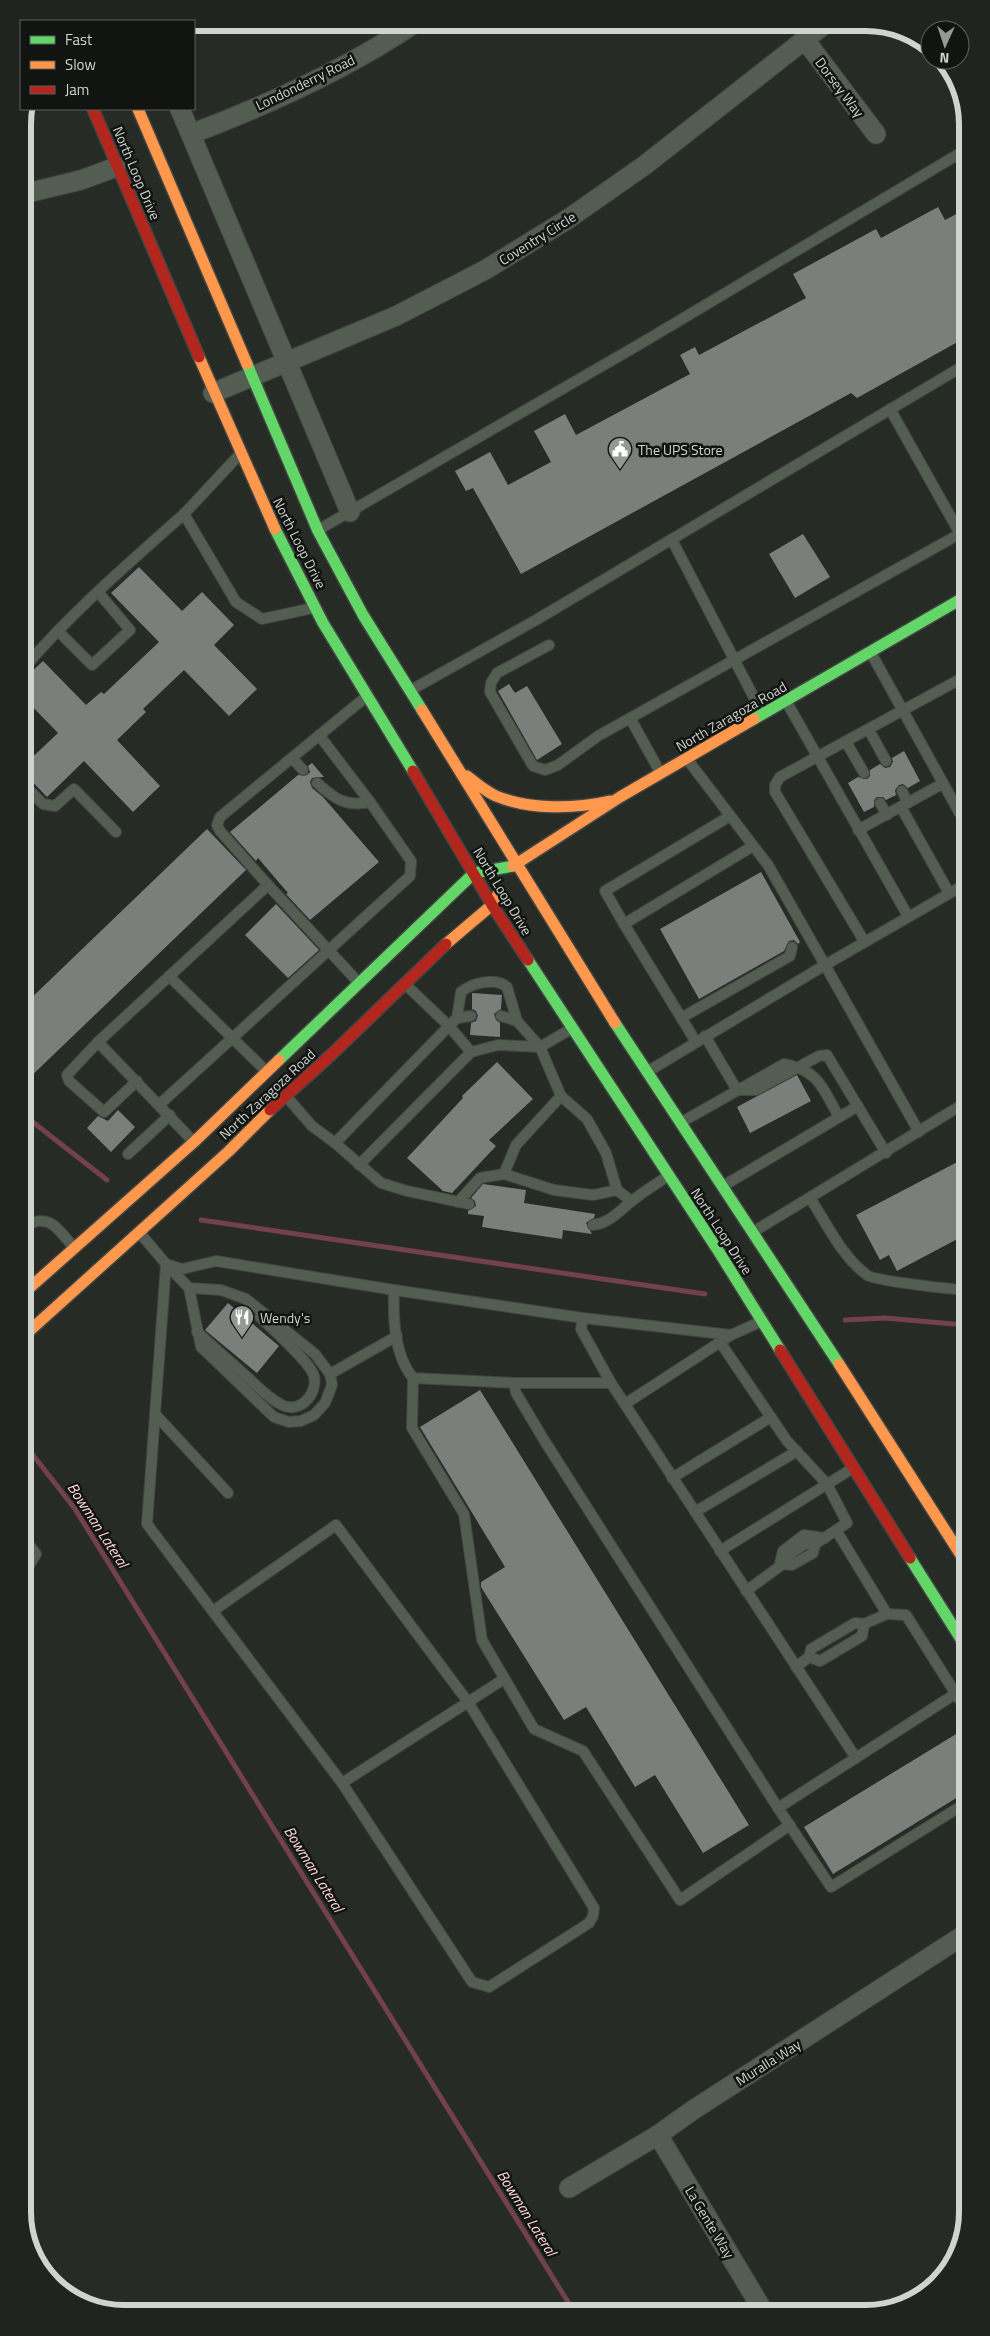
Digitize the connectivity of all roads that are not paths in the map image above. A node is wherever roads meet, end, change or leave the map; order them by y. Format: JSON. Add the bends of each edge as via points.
{"nodes":[{"id":1,"x":403,"y":31,"type":"edge"},
{"id":2,"x":816,"y":31,"type":"edge"},
{"id":3,"x":805,"y":40,"type":"junction"},
{"id":4,"x":93,"y":110,"type":"edge"},
{"id":5,"x":138,"y":110,"type":"edge"},
{"id":6,"x":180,"y":110,"type":"edge"},
{"id":7,"x":191,"y":134,"type":"junction"},
{"id":8,"x":876,"y":134,"type":"dead end"},
{"id":9,"x":959,"y":154,"type":"edge"},
{"id":10,"x":116,"y":167,"type":"junction"},
{"id":11,"x":31,"y":192,"type":"edge"},
{"id":12,"x":288,"y":361,"type":"junction"},
{"id":13,"x":959,"y":368,"type":"edge"},
{"id":14,"x":251,"y":377,"type":"junction"},
{"id":15,"x":213,"y":393,"type":"junction"},
{"id":16,"x":890,"y":410,"type":"junction"},
{"id":17,"x":240,"y":454,"type":"junction"},
{"id":18,"x":350,"y":512,"type":"junction"},
{"id":19,"x":184,"y":514,"type":"junction"},
{"id":20,"x":959,"y":530,"type":"edge"},
{"id":21,"x":318,"y":531,"type":"junction"},
{"id":22,"x":959,"y":537,"type":"edge"},
{"id":23,"x":672,"y":540,"type":"junction"},
{"id":24,"x":98,"y":592,"type":"junction"},
{"id":25,"x":959,"y":601,"type":"edge"},
{"id":26,"x":316,"y":607,"type":"junction"},
{"id":27,"x":58,"y":631,"type":"junction"},
{"id":28,"x":550,"y":645,"type":"dead end"},
{"id":29,"x":870,"y":652,"type":"junction"},
{"id":30,"x":31,"y":660,"type":"edge"},
{"id":31,"x":734,"y":660,"type":"junction"},
{"id":32,"x":959,"y":679,"type":"edge"},
{"id":33,"x":410,"y":690,"type":"junction"},
{"id":34,"x":368,"y":695,"type":"junction"},
{"id":35,"x":786,"y":701,"type":"junction"},
{"id":36,"x":903,"y":711,"type":"junction"},
{"id":37,"x":763,"y":714,"type":"junction"},
{"id":38,"x":630,"y":718,"type":"junction"},
{"id":39,"x":869,"y":730,"type":"junction"},
{"id":40,"x":319,"y":735,"type":"junction"},
{"id":41,"x":846,"y":742,"type":"junction"},
{"id":42,"x":818,"y":757,"type":"junction"},
{"id":43,"x":292,"y":758,"type":"junction"},
{"id":44,"x":687,"y":759,"type":"junction"},
{"id":45,"x":886,"y":761,"type":"dead end"},
{"id":46,"x":304,"y":770,"type":"dead end"},
{"id":47,"x":460,"y":771,"type":"junction"},
{"id":48,"x":661,"y":773,"type":"junction"},
{"id":49,"x":864,"y":774,"type":"dead end"},
{"id":50,"x":317,"y":783,"type":"dead end"},
{"id":51,"x":942,"y":784,"type":"junction"},
{"id":52,"x":31,"y":792,"type":"edge"},
{"id":53,"x":902,"y":792,"type":"dead end"},
{"id":54,"x":620,"y":797,"type":"junction"},
{"id":55,"x":370,"y":802,"type":"junction"},
{"id":56,"x":880,"y":803,"type":"dead end"},
{"id":57,"x":905,"y":805,"type":"junction"},
{"id":58,"x":959,"y":813,"type":"edge"},
{"id":59,"x":887,"y":815,"type":"junction"},
{"id":60,"x":730,"y":816,"type":"junction"},
{"id":61,"x":858,"y":830,"type":"junction"},
{"id":62,"x":116,"y":832,"type":"dead end"},
{"id":63,"x":753,"y":846,"type":"junction"},
{"id":64,"x":517,"y":865,"type":"junction"},
{"id":65,"x":474,"y":873,"type":"junction"},
{"id":66,"x":268,"y":885,"type":"junction"},
{"id":67,"x":959,"y":887,"type":"edge"},
{"id":68,"x":949,"y":893,"type":"junction"},
{"id":69,"x":492,"y":905,"type":"junction"},
{"id":70,"x":908,"y":916,"type":"junction"},
{"id":71,"x":799,"y":920,"type":"junction"},
{"id":72,"x":624,"y":924,"type":"junction"},
{"id":73,"x":795,"y":933,"type":"dead end"},
{"id":74,"x":864,"y":941,"type":"junction"},
{"id":75,"x":792,"y":947,"type":"dead end"},
{"id":76,"x":328,"y":951,"type":"junction"},
{"id":77,"x":825,"y":965,"type":"junction"},
{"id":78,"x":169,"y":976,"type":"junction"},
{"id":79,"x":360,"y":984,"type":"junction"},
{"id":80,"x":404,"y":984,"type":"junction"},
{"id":81,"x":471,"y":1016,"type":"dead end"},
{"id":82,"x":501,"y":1016,"type":"dead end"},
{"id":83,"x":458,"y":1018,"type":"junction"},
{"id":84,"x":682,"y":1018,"type":"junction"},
{"id":85,"x":516,"y":1021,"type":"junction"},
{"id":86,"x":449,"y":1026,"type":"junction"},
{"id":87,"x":572,"y":1028,"type":"junction"},
{"id":88,"x":232,"y":1038,"type":"junction"},
{"id":89,"x":700,"y":1039,"type":"junction"},
{"id":90,"x":98,"y":1042,"type":"junction"},
{"id":91,"x":540,"y":1047,"type":"junction"},
{"id":92,"x":471,"y":1052,"type":"junction"},
{"id":93,"x":800,"y":1066,"type":"junction"},
{"id":94,"x":266,"y":1071,"type":"junction"},
{"id":95,"x":646,"y":1073,"type":"junction"},
{"id":96,"x":137,"y":1081,"type":"junction"},
{"id":97,"x":737,"y":1090,"type":"junction"},
{"id":98,"x":285,"y":1095,"type":"junction"},
{"id":99,"x":561,"y":1096,"type":"junction"},
{"id":100,"x":160,"y":1104,"type":"junction"},
{"id":101,"x":858,"y":1106,"type":"junction"},
{"id":102,"x":959,"y":1107,"type":"edge"},
{"id":103,"x":170,"y":1115,"type":"junction"},
{"id":104,"x":839,"y":1118,"type":"junction"},
{"id":105,"x":680,"y":1123,"type":"junction"},
{"id":106,"x":919,"y":1132,"type":"junction"},
{"id":107,"x":194,"y":1142,"type":"junction"},
{"id":108,"x":335,"y":1143,"type":"junction"},
{"id":109,"x":886,"y":1153,"type":"junction"},
{"id":110,"x":128,"y":1154,"type":"dead end"},
{"id":111,"x":193,"y":1161,"type":"dead end"},
{"id":112,"x":359,"y":1165,"type":"junction"},
{"id":113,"x":504,"y":1174,"type":"junction"},
{"id":114,"x":668,"y":1176,"type":"junction"},
{"id":115,"x":184,"y":1178,"type":"dead end"},
{"id":116,"x":722,"y":1187,"type":"junction"},
{"id":117,"x":617,"y":1190,"type":"junction"},
{"id":118,"x":810,"y":1198,"type":"junction"},
{"id":119,"x":631,"y":1201,"type":"junction"},
{"id":120,"x":458,"y":1202,"type":"junction"},
{"id":121,"x":469,"y":1204,"type":"dead end"},
{"id":122,"x":31,"y":1224,"type":"edge"},
{"id":123,"x":593,"y":1225,"type":"dead end"},
{"id":124,"x":139,"y":1232,"type":"junction"},
{"id":125,"x":748,"y":1235,"type":"junction"},
{"id":126,"x":74,"y":1249,"type":"junction"},
{"id":127,"x":166,"y":1264,"type":"junction"},
{"id":128,"x":31,"y":1287,"type":"edge"},
{"id":129,"x":189,"y":1288,"type":"junction"},
{"id":130,"x":959,"y":1289,"type":"edge"},
{"id":131,"x":394,"y":1290,"type":"junction"},
{"id":132,"x":246,"y":1299,"type":"junction"},
{"id":133,"x":58,"y":1305,"type":"junction"},
{"id":134,"x":583,"y":1318,"type":"junction"},
{"id":135,"x":762,"y":1321,"type":"junction"},
{"id":136,"x":31,"y":1329,"type":"edge"},
{"id":137,"x":197,"y":1332,"type":"junction"},
{"id":138,"x":731,"y":1335,"type":"junction"},
{"id":139,"x":397,"y":1336,"type":"junction"},
{"id":140,"x":720,"y":1342,"type":"junction"},
{"id":141,"x":330,"y":1374,"type":"junction"},
{"id":142,"x":413,"y":1378,"type":"junction"},
{"id":143,"x":514,"y":1383,"type":"junction"},
{"id":144,"x":611,"y":1383,"type":"junction"},
{"id":145,"x":625,"y":1404,"type":"junction"},
{"id":146,"x":155,"y":1414,"type":"junction"},
{"id":147,"x":771,"y":1417,"type":"junction"},
{"id":148,"x":797,"y":1451,"type":"junction"},
{"id":149,"x":854,"y":1468,"type":"junction"},
{"id":150,"x":672,"y":1478,"type":"junction"},
{"id":151,"x":827,"y":1484,"type":"junction"},
{"id":152,"x":228,"y":1493,"type":"dead end"},
{"id":153,"x":695,"y":1512,"type":"junction"},
{"id":154,"x":836,"y":1530,"type":"junction"},
{"id":155,"x":825,"y":1538,"type":"junction"},
{"id":156,"x":31,"y":1548,"type":"edge"},
{"id":157,"x":720,"y":1551,"type":"junction"},
{"id":158,"x":959,"y":1552,"type":"edge"},
{"id":159,"x":31,"y":1562,"type":"edge"},
{"id":160,"x":781,"y":1565,"type":"junction"},
{"id":161,"x":746,"y":1591,"type":"junction"},
{"id":162,"x":213,"y":1611,"type":"junction"},
{"id":163,"x":888,"y":1614,"type":"junction"},
{"id":164,"x":864,"y":1624,"type":"junction"},
{"id":165,"x":959,"y":1636,"type":"edge"},
{"id":166,"x":809,"y":1657,"type":"junction"},
{"id":167,"x":796,"y":1667,"type":"junction"},
{"id":168,"x":504,"y":1679,"type":"junction"},
{"id":169,"x":959,"y":1686,"type":"edge"},
{"id":170,"x":959,"y":1692,"type":"edge"},
{"id":171,"x":468,"y":1702,"type":"junction"},
{"id":172,"x":856,"y":1758,"type":"junction"},
{"id":173,"x":342,"y":1784,"type":"junction"},
{"id":174,"x":959,"y":1807,"type":"edge"},
{"id":175,"x":778,"y":1808,"type":"junction"},
{"id":176,"x":790,"y":1825,"type":"junction"},
{"id":177,"x":959,"y":1938,"type":"edge"},
{"id":178,"x":658,"y":2134,"type":"junction"},
{"id":179,"x":569,"y":2188,"type":"dead end"},
{"id":180,"x":760,"y":2305,"type":"edge"}],
"edges":[{"from":1,"to":7,"type":"street","name":"Londonderry Road","via":[[331,71]]},
{"from":2,"to":3,"type":"street","name":"Coventry Circle"},
{"from":3,"to":8,"type":"street","name":"Dorsey Way"},
{"from":3,"to":12,"type":"street","name":"Coventry Circle","via":[[645,165],[568,219],[486,270],[396,316]]},
{"from":4,"to":10,"type":"main road","name":"North Loop Drive"},
{"from":5,"to":14,"type":"main road","name":"North Loop Drive"},
{"from":6,"to":7,"type":"street"},
{"from":7,"to":12,"type":"street"},
{"from":9,"to":18,"type":"lane"},
{"from":10,"to":11,"type":"street","via":[[81,180]]},
{"from":10,"to":15,"type":"main road","name":"North Loop Drive"},
{"from":12,"to":14,"type":"street","name":"Coventry Circle"},
{"from":12,"to":18,"type":"street"},
{"from":13,"to":16,"type":"lane"},
{"from":14,"to":15,"type":"street","name":"Coventry Circle"},
{"from":14,"to":21,"type":"main road","name":"North Loop Drive"},
{"from":15,"to":17,"type":"main road","name":"North Loop Drive"},
{"from":16,"to":20,"type":"lane"},
{"from":16,"to":23,"type":"lane"},
{"from":17,"to":19,"type":"lane"},
{"from":17,"to":26,"type":"main road","name":"North Loop Drive","via":[[268,516]]},
{"from":18,"to":21,"type":"lane"},
{"from":19,"to":24,"type":"lane"},
{"from":19,"to":26,"type":"lane","via":[[236,602],[262,619]]},
{"from":21,"to":33,"type":"main road","name":"North Loop Drive","via":[[363,615]]},
{"from":22,"to":31,"type":"lane"},
{"from":23,"to":31,"type":"lane"},
{"from":23,"to":33,"type":"lane"},
{"from":24,"to":27,"type":"lane"},
{"from":24,"to":27,"type":"lane","via":[[130,630],[92,665]]},
{"from":25,"to":29,"type":"main road","name":"North Zaragoza Road"},
{"from":26,"to":34,"type":"main road","name":"North Loop Drive"},
{"from":27,"to":30,"type":"lane"},
{"from":28,"to":38,"type":"lane","via":[[497,673],[491,683],[490,692],[533,766],[545,770],[558,765]]},
{"from":29,"to":35,"type":"main road","name":"North Zaragoza Road"},
{"from":29,"to":36,"type":"lane"},
{"from":31,"to":37,"type":"lane"},
{"from":31,"to":38,"type":"lane"},
{"from":32,"to":36,"type":"lane"},
{"from":33,"to":47,"type":"main road","name":"North Loop Drive"},
{"from":34,"to":40,"type":"lane"},
{"from":34,"to":65,"type":"main road","name":"North Loop Drive"},
{"from":35,"to":37,"type":"main road","name":"North Zaragoza Road"},
{"from":35,"to":42,"type":"lane"},
{"from":36,"to":39,"type":"lane"},
{"from":36,"to":51,"type":"lane"},
{"from":37,"to":44,"type":"main road","name":"North Zaragoza Road"},
{"from":38,"to":48,"type":"lane"},
{"from":39,"to":41,"type":"lane"},
{"from":39,"to":45,"type":"lane"},
{"from":40,"to":43,"type":"lane"},
{"from":40,"to":55,"type":"lane"},
{"from":41,"to":42,"type":"lane"},
{"from":41,"to":49,"type":"lane"},
{"from":42,"to":61,"type":"lane"},
{"from":42,"to":74,"type":"lane","via":[[780,777],[775,784],[775,792]]},
{"from":43,"to":46,"type":"lane"},
{"from":43,"to":66,"type":"lane","via":[[220,818],[217,825]]},
{"from":44,"to":48,"type":"main road","name":"North Zaragoza Road"},
{"from":44,"to":60,"type":"lane"},
{"from":47,"to":54,"type":"main road","via":[[494,795],[525,805],[603,803]]},
{"from":47,"to":64,"type":"main road","name":"North Loop Drive"},
{"from":48,"to":54,"type":"main road","name":"North Zaragoza Road"},
{"from":50,"to":55,"type":"lane","via":[[343,803]]},
{"from":51,"to":57,"type":"lane"},
{"from":51,"to":58,"type":"lane"},
{"from":52,"to":62,"type":"lane","via":[[43,804],[55,806],[74,789]]},
{"from":53,"to":57,"type":"lane"},
{"from":54,"to":64,"type":"main road","name":"North Zaragoza Road"},
{"from":55,"to":76,"type":"lane","via":[[411,861],[412,870],[410,876]]},
{"from":56,"to":59,"type":"lane"},
{"from":57,"to":59,"type":"lane"},
{"from":57,"to":68,"type":"lane"},
{"from":59,"to":61,"type":"lane"},
{"from":60,"to":63,"type":"lane"},
{"from":60,"to":72,"type":"lane","via":[[604,891]]},
{"from":61,"to":70,"type":"lane"},
{"from":63,"to":71,"type":"lane","via":[[768,865]]},
{"from":63,"to":72,"type":"lane"},
{"from":64,"to":65,"type":"main road","name":"North Zaragoza Road"},
{"from":64,"to":69,"type":"main road","name":"North Zaragoza Road"},
{"from":64,"to":95,"type":"main road","name":"North Loop Drive"},
{"from":65,"to":69,"type":"main road","name":"North Loop Drive"},
{"from":65,"to":79,"type":"main road","name":"North Zaragoza Road"},
{"from":66,"to":76,"type":"lane"},
{"from":66,"to":78,"type":"lane"},
{"from":67,"to":68,"type":"lane"},
{"from":68,"to":70,"type":"lane"},
{"from":69,"to":80,"type":"main road","name":"North Zaragoza Road"},
{"from":69,"to":87,"type":"main road","name":"North Loop Drive"},
{"from":70,"to":74,"type":"lane"},
{"from":71,"to":73,"type":"lane"},
{"from":71,"to":77,"type":"lane"},
{"from":72,"to":84,"type":"lane"},
{"from":74,"to":77,"type":"lane"},
{"from":75,"to":84,"type":"lane","via":[[790,956]]},
{"from":76,"to":79,"type":"lane"},
{"from":76,"to":88,"type":"lane"},
{"from":77,"to":89,"type":"lane"},
{"from":77,"to":106,"type":"lane"},
{"from":78,"to":88,"type":"lane"},
{"from":78,"to":90,"type":"lane"},
{"from":79,"to":94,"type":"main road","name":"North Zaragoza Road"},
{"from":80,"to":86,"type":"lane"},
{"from":80,"to":98,"type":"main road","name":"North Zaragoza Road"},
{"from":81,"to":83,"type":"lane"},
{"from":82,"to":85,"type":"lane"},
{"from":83,"to":85,"type":"lane","via":[[461,992],[474,984],[496,982],[507,987]]},
{"from":83,"to":86,"type":"lane"},
{"from":84,"to":89,"type":"lane"},
{"from":85,"to":91,"type":"lane"},
{"from":86,"to":92,"type":"lane"},
{"from":86,"to":108,"type":"lane"},
{"from":87,"to":91,"type":"lane"},
{"from":87,"to":114,"type":"main road","name":"North Loop Drive"},
{"from":88,"to":94,"type":"lane"},
{"from":88,"to":100,"type":"lane"},
{"from":89,"to":95,"type":"lane"},
{"from":89,"to":97,"type":"lane"},
{"from":90,"to":96,"type":"lane"},
{"from":90,"to":96,"type":"lane","via":[[67,1075],[69,1081],[104,1112]]},
{"from":91,"to":92,"type":"lane","via":[[498,1045]]},
{"from":91,"to":99,"type":"lane"},
{"from":92,"to":112,"type":"lane"},
{"from":93,"to":97,"type":"lane","via":[[756,1090]]},
{"from":93,"to":101,"type":"lane","via":[[827,1054]]},
{"from":93,"to":104,"type":"lane","via":[[818,1079]]},
{"from":94,"to":107,"type":"main road","name":"North Zaragoza Road"},
{"from":95,"to":105,"type":"main road","name":"North Loop Drive"},
{"from":96,"to":100,"type":"lane"},
{"from":97,"to":105,"type":"lane"},
{"from":98,"to":108,"type":"lane","via":[[312,1126]]},
{"from":98,"to":124,"type":"main road","name":"North Zaragoza Road","via":[[229,1151]]},
{"from":99,"to":113,"type":"lane","via":[[516,1145]]},
{"from":99,"to":117,"type":"lane","via":[[587,1119],[606,1153]]},
{"from":100,"to":103,"type":"lane"},
{"from":101,"to":104,"type":"lane"},
{"from":101,"to":109,"type":"lane"},
{"from":102,"to":106,"type":"lane"},
{"from":103,"to":107,"type":"lane"},
{"from":103,"to":110,"type":"lane"},
{"from":104,"to":116,"type":"lane"},
{"from":105,"to":116,"type":"main road","name":"North Loop Drive"},
{"from":106,"to":109,"type":"lane"},
{"from":107,"to":111,"type":"main road"},
{"from":107,"to":126,"type":"main road","name":"North Zaragoza Road"},
{"from":108,"to":112,"type":"lane"},
{"from":109,"to":118,"type":"lane"},
{"from":112,"to":120,"type":"lane","via":[[381,1183]]},
{"from":113,"to":117,"type":"lane","via":[[554,1190],[593,1194]]},
{"from":113,"to":120,"type":"lane","via":[[480,1178]]},
{"from":114,"to":119,"type":"lane"},
{"from":114,"to":135,"type":"main road","name":"North Loop Drive","via":[[723,1250]]},
{"from":115,"to":133,"type":"main road","via":[[66,1283]]},
{"from":116,"to":125,"type":"main road","name":"North Loop Drive"},
{"from":117,"to":119,"type":"lane"},
{"from":118,"to":125,"type":"lane"},
{"from":118,"to":130,"type":"lane","via":[[847,1256],[868,1276]]},
{"from":119,"to":123,"type":"lane","via":[[602,1224]]},
{"from":120,"to":121,"type":"lane"},
{"from":122,"to":126,"type":"lane","via":[[41,1220],[50,1222]]},
{"from":124,"to":127,"type":"lane"},
{"from":124,"to":133,"type":"main road","name":"North Zaragoza Road"},
{"from":125,"to":158,"type":"main road","name":"North Loop Drive"},
{"from":126,"to":128,"type":"main road","name":"North Zaragoza Road"},
{"from":127,"to":129,"type":"lane"},
{"from":127,"to":131,"type":"lane","via":[[182,1269],[216,1261],[244,1264]]},
{"from":127,"to":146,"type":"lane"},
{"from":129,"to":132,"type":"lane","via":[[222,1290]]},
{"from":129,"to":137,"type":"lane"},
{"from":131,"to":134,"type":"lane"},
{"from":131,"to":139,"type":"lane"},
{"from":132,"to":137,"type":"lane","via":[[308,1365],[314,1376],[313,1394],[305,1403],[283,1406]]},
{"from":132,"to":141,"type":"lane","via":[[316,1354]]},
{"from":133,"to":136,"type":"main road","name":"North Zaragoza Road"},
{"from":134,"to":138,"type":"lane"},
{"from":134,"to":144,"type":"lane","via":[[581,1329]]},
{"from":135,"to":138,"type":"lane"},
{"from":135,"to":149,"type":"main road","name":"North Loop Drive"},
{"from":137,"to":141,"type":"lane","via":[[201,1347],[274,1416],[290,1422],[301,1422],[314,1415],[325,1403],[332,1385]]},
{"from":138,"to":140,"type":"lane"},
{"from":139,"to":141,"type":"lane"},
{"from":139,"to":142,"type":"lane","via":[[404,1367]]},
{"from":140,"to":145,"type":"lane"},
{"from":140,"to":147,"type":"lane"},
{"from":142,"to":143,"type":"lane"},
{"from":142,"to":168,"type":"lane","via":[[412,1428],[464,1514],[482,1640]]},
{"from":143,"to":144,"type":"lane"},
{"from":143,"to":175,"type":"lane","via":[[516,1393],[544,1440]]},
{"from":144,"to":145,"type":"lane"},
{"from":145,"to":150,"type":"lane"},
{"from":146,"to":152,"type":"lane"},
{"from":146,"to":162,"type":"lane","via":[[147,1524]]},
{"from":147,"to":148,"type":"lane"},
{"from":147,"to":150,"type":"lane"},
{"from":148,"to":151,"type":"lane"},
{"from":148,"to":153,"type":"lane"},
{"from":149,"to":151,"type":"lane"},
{"from":149,"to":165,"type":"main road","name":"North Loop Drive"},
{"from":150,"to":153,"type":"lane"},
{"from":151,"to":154,"type":"lane","via":[[847,1523]]},
{"from":151,"to":157,"type":"lane"},
{"from":153,"to":157,"type":"lane"},
{"from":154,"to":155,"type":"lane"},
{"from":154,"to":163,"type":"lane"},
{"from":155,"to":160,"type":"lane","via":[[815,1544],[804,1544]]},
{"from":155,"to":160,"type":"lane","via":[[804,1535],[783,1551]]},
{"from":156,"to":159,"type":"lane","via":[[36,1554]]},
{"from":157,"to":161,"type":"lane"},
{"from":160,"to":161,"type":"lane"},
{"from":161,"to":167,"type":"lane"},
{"from":162,"to":171,"type":"lane","via":[[336,1525]]},
{"from":162,"to":173,"type":"lane"},
{"from":163,"to":164,"type":"lane"},
{"from":163,"to":169,"type":"lane","via":[[906,1615]]},
{"from":164,"to":166,"type":"lane","via":[[855,1623],[811,1649]]},
{"from":164,"to":166,"type":"lane","via":[[862,1636],[820,1661]]},
{"from":166,"to":167,"type":"lane"},
{"from":167,"to":172,"type":"lane"},
{"from":168,"to":171,"type":"lane"},
{"from":168,"to":176,"type":"lane","via":[[534,1729],[583,1751],[680,1900]]},
{"from":170,"to":172,"type":"lane"},
{"from":171,"to":173,"type":"lane"},
{"from":171,"to":173,"type":"lane","via":[[594,1908],[589,1923],[489,1986],[472,1982]]},
{"from":172,"to":175,"type":"lane"},
{"from":174,"to":176,"type":"lane","via":[[831,1887]]},
{"from":175,"to":176,"type":"lane"},
{"from":177,"to":178,"type":"street","name":"Muralla Way"},
{"from":178,"to":179,"type":"street","name":"Muralla Way"},
{"from":178,"to":180,"type":"street","name":"La Gente Way"}]}
